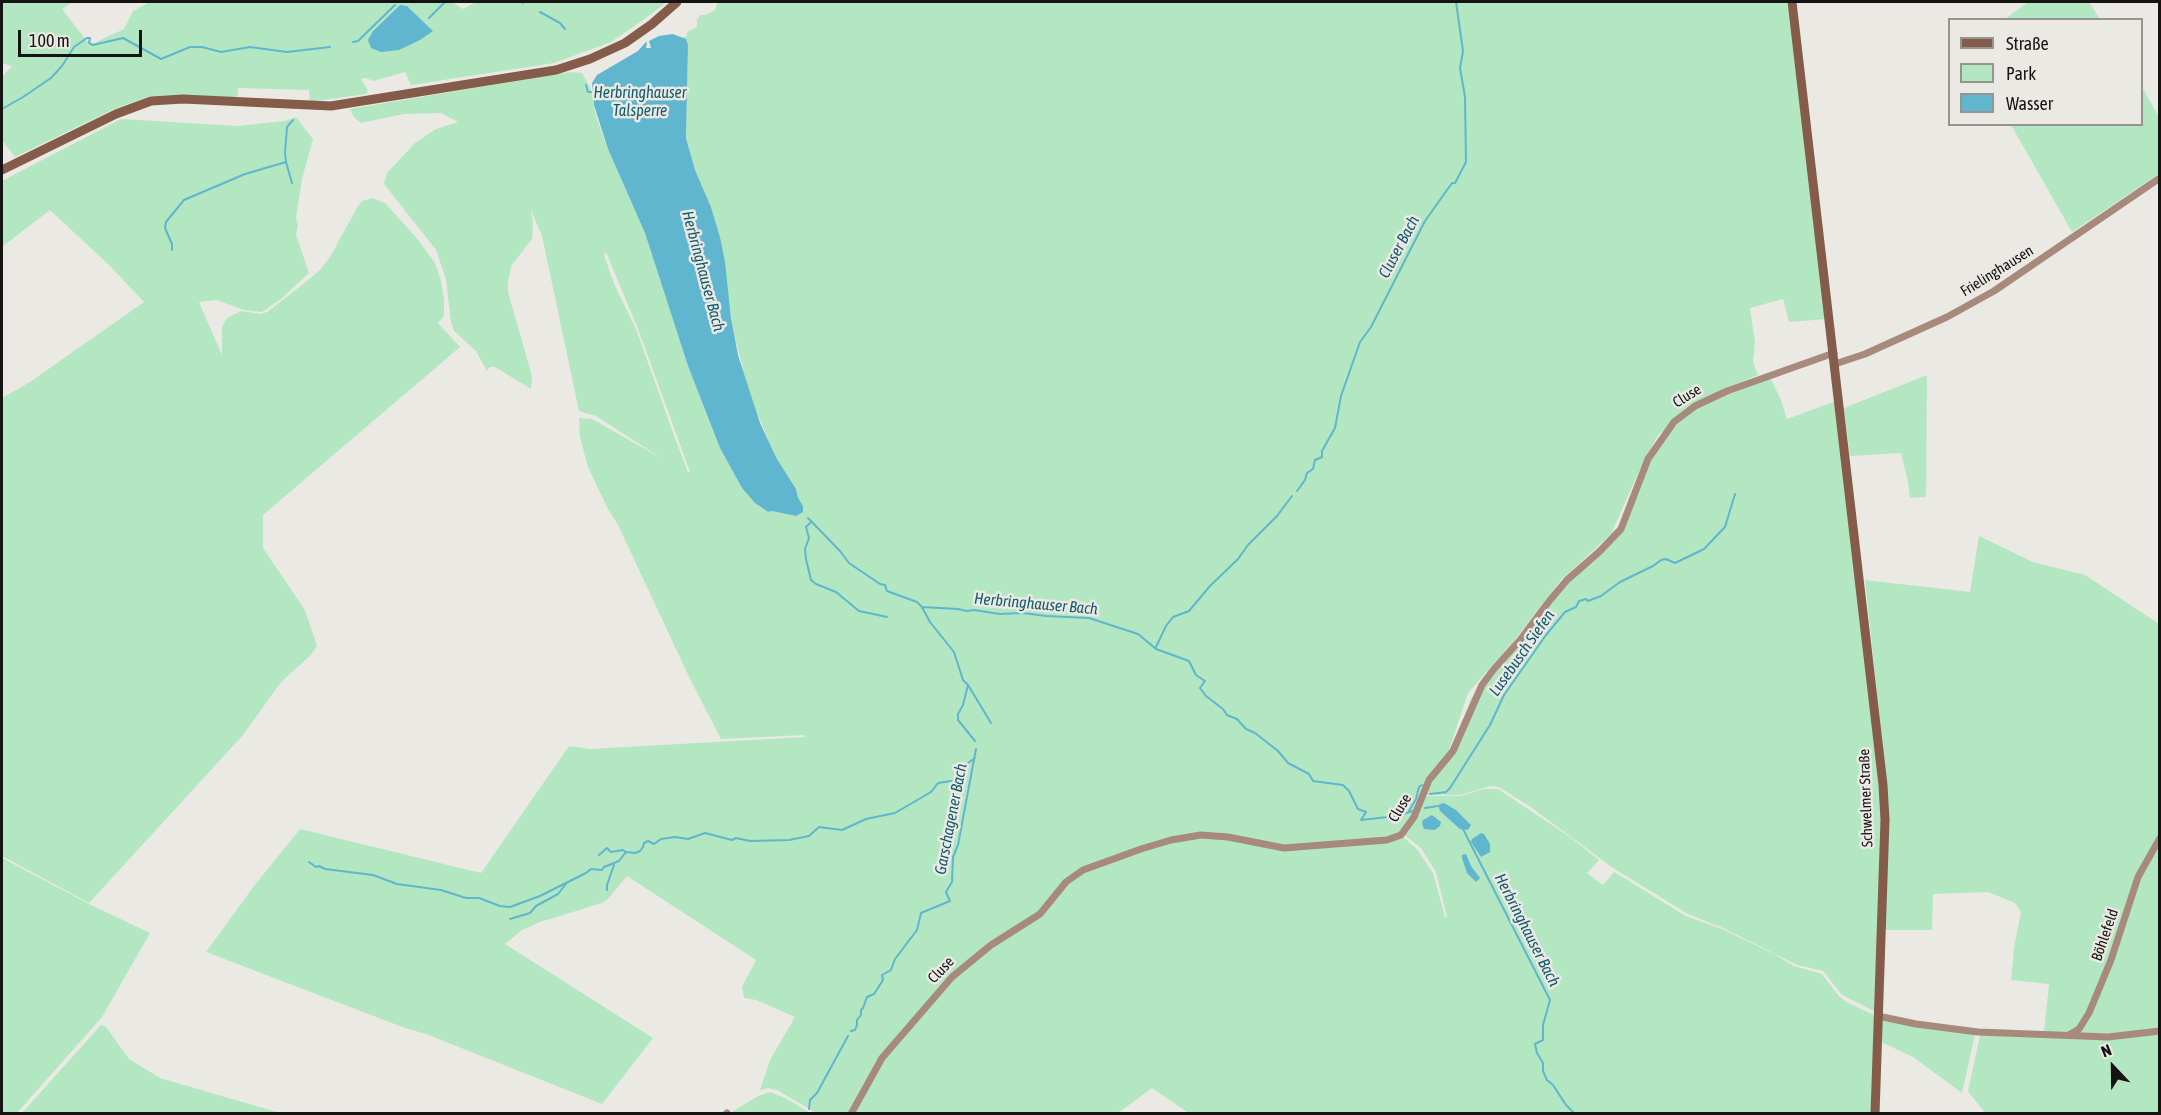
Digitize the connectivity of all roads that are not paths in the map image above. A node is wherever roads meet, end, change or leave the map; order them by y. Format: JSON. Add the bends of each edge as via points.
{"nodes":[{"id":1,"x":677,"y":2,"type":"edge"},
{"id":2,"x":1792,"y":2,"type":"edge"},
{"id":3,"x":2,"y":170,"type":"edge"},
{"id":4,"x":2160,"y":178,"type":"edge"},
{"id":5,"x":1834,"y":353,"type":"junction"},
{"id":6,"x":1835,"y":364,"type":"junction"},
{"id":7,"x":2160,"y":838,"type":"edge"},
{"id":8,"x":1878,"y":1016,"type":"junction"},
{"id":9,"x":2160,"y":1031,"type":"edge"},
{"id":10,"x":2069,"y":1036,"type":"junction"},
{"id":11,"x":850,"y":1113,"type":"edge"},
{"id":12,"x":1875,"y":1113,"type":"edge"}],
"edges":[{"from":1,"to":3,"type":"main road","via":[[620,46],[556,70],[331,106],[151,101]]},
{"from":2,"to":5,"type":"main road"},
{"from":4,"to":6,"type":"street","name":"Frielinghausen","via":[[1994,291],[1947,317]]},
{"from":5,"to":6,"type":"main road"},
{"from":5,"to":11,"type":"street","name":"Cluse","via":[[1727,391],[1695,406],[1674,422],[1648,459],[1621,529],[1567,580],[1482,685],[1453,751],[1431,777],[1401,835],[1387,840],[1284,848],[1200,835],[1171,840],[1083,870],[1066,882],[1040,914],[991,945],[952,977],[882,1058]]},
{"from":6,"to":8,"type":"main road","name":"Schwelmer Straße","via":[[1883,785]]},
{"from":7,"to":10,"type":"street","name":"Böhlefeld","via":[[2139,877],[2089,1013]]},
{"from":8,"to":10,"type":"street","via":[[1978,1032]]},
{"from":8,"to":12,"type":"main road","name":"Schwelmer Straße"},
{"from":9,"to":10,"type":"street","via":[[2116,1037]]}]}
